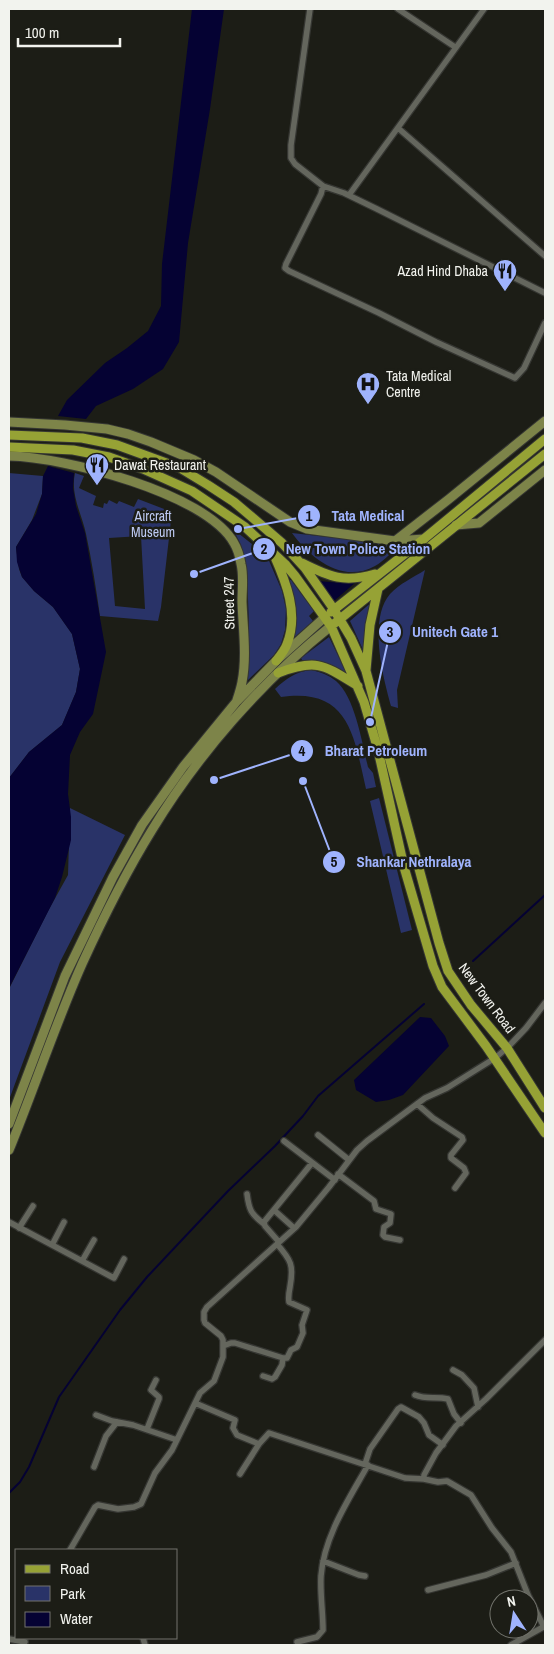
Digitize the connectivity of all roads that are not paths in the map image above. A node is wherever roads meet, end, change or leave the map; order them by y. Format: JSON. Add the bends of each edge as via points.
{"nodes":[{"id":1,"x":310,"y":9,"type":"edge"},
{"id":2,"x":398,"y":9,"type":"edge"},
{"id":3,"x":484,"y":9,"type":"edge"},
{"id":4,"x":455,"y":47,"type":"junction"},
{"id":5,"x":398,"y":128,"type":"junction"},
{"id":6,"x":323,"y":186,"type":"junction"},
{"id":7,"x":348,"y":195,"type":"junction"},
{"id":8,"x":545,"y":256,"type":"edge"},
{"id":9,"x":545,"y":293,"type":"edge"},
{"id":10,"x":545,"y":323,"type":"edge"},
{"id":11,"x":545,"y":420,"type":"edge"},
{"id":12,"x":9,"y":422,"type":"edge"},
{"id":13,"x":9,"y":435,"type":"edge"},
{"id":14,"x":545,"y":439,"type":"edge"},
{"id":15,"x":9,"y":447,"type":"edge"},
{"id":16,"x":545,"y":454,"type":"edge"},
{"id":17,"x":9,"y":456,"type":"edge"},
{"id":18,"x":124,"y":462,"type":"junction"},
{"id":19,"x":545,"y":470,"type":"edge"},
{"id":20,"x":107,"y":473,"type":"junction"},
{"id":21,"x":232,"y":517,"type":"junction"},
{"id":22,"x":215,"y":522,"type":"junction"},
{"id":23,"x":456,"y":525,"type":"junction"},
{"id":24,"x":424,"y":538,"type":"junction"},
{"id":25,"x":395,"y":541,"type":"junction"},
{"id":26,"x":272,"y":551,"type":"junction"},
{"id":27,"x":300,"y":562,"type":"junction"},
{"id":28,"x":381,"y":572,"type":"junction"},
{"id":29,"x":378,"y":589,"type":"junction"},
{"id":30,"x":334,"y":610,"type":"junction"},
{"id":31,"x":325,"y":617,"type":"junction"},
{"id":32,"x":340,"y":619,"type":"junction"},
{"id":33,"x":331,"y":626,"type":"junction"},
{"id":34,"x":276,"y":661,"type":"junction"},
{"id":35,"x":366,"y":671,"type":"junction"},
{"id":36,"x":278,"y":673,"type":"junction"},
{"id":37,"x":358,"y":686,"type":"junction"},
{"id":38,"x":237,"y":701,"type":"junction"},
{"id":39,"x":142,"y":825,"type":"junction"},
{"id":40,"x":152,"y":830,"type":"junction"},
{"id":41,"x":545,"y":1003,"type":"edge"},
{"id":42,"x":507,"y":1048,"type":"junction"},
{"id":43,"x":495,"y":1058,"type":"junction"},
{"id":44,"x":417,"y":1104,"type":"junction"},
{"id":45,"x":545,"y":1108,"type":"edge"},
{"id":46,"x":9,"y":1124,"type":"edge"},
{"id":47,"x":545,"y":1133,"type":"edge"},
{"id":48,"x":318,"y":1135,"type":"dead end"},
{"id":49,"x":284,"y":1140,"type":"dead end"},
{"id":50,"x":9,"y":1150,"type":"edge"},
{"id":51,"x":349,"y":1160,"type":"junction"},
{"id":52,"x":312,"y":1163,"type":"junction"},
{"id":53,"x":338,"y":1174,"type":"junction"},
{"id":54,"x":334,"y":1180,"type":"junction"},
{"id":55,"x":455,"y":1188,"type":"dead end"},
{"id":56,"x":247,"y":1194,"type":"dead end"},
{"id":57,"x":33,"y":1206,"type":"dead end"},
{"id":58,"x":274,"y":1210,"type":"junction"},
{"id":59,"x":9,"y":1222,"type":"edge"},
{"id":60,"x":64,"y":1222,"type":"dead end"},
{"id":61,"x":264,"y":1224,"type":"junction"},
{"id":62,"x":19,"y":1228,"type":"junction"},
{"id":63,"x":294,"y":1228,"type":"junction"},
{"id":64,"x":94,"y":1240,"type":"dead end"},
{"id":65,"x":400,"y":1240,"type":"dead end"},
{"id":66,"x":278,"y":1243,"type":"junction"},
{"id":67,"x":52,"y":1245,"type":"junction"},
{"id":68,"x":124,"y":1259,"type":"dead end"},
{"id":69,"x":82,"y":1261,"type":"junction"},
{"id":70,"x":545,"y":1340,"type":"edge"},
{"id":71,"x":223,"y":1346,"type":"junction"},
{"id":72,"x":283,"y":1358,"type":"junction"},
{"id":73,"x":453,"y":1370,"type":"dead end"},
{"id":74,"x":263,"y":1376,"type":"dead end"},
{"id":75,"x":156,"y":1380,"type":"dead end"},
{"id":76,"x":414,"y":1395,"type":"dead end"},
{"id":77,"x":195,"y":1403,"type":"junction"},
{"id":78,"x":478,"y":1407,"type":"junction"},
{"id":79,"x":96,"y":1416,"type":"dead end"},
{"id":80,"x":117,"y":1422,"type":"junction"},
{"id":81,"x":461,"y":1422,"type":"junction"},
{"id":82,"x":146,"y":1429,"type":"junction"},
{"id":83,"x":177,"y":1440,"type":"junction"},
{"id":84,"x":259,"y":1444,"type":"junction"},
{"id":85,"x":443,"y":1445,"type":"junction"},
{"id":86,"x":366,"y":1465,"type":"junction"},
{"id":87,"x":94,"y":1467,"type":"dead end"},
{"id":88,"x":240,"y":1474,"type":"dead end"},
{"id":89,"x":424,"y":1479,"type":"junction"},
{"id":90,"x":71,"y":1549,"type":"edge"},
{"id":91,"x":324,"y":1561,"type":"junction"},
{"id":92,"x":516,"y":1563,"type":"junction"},
{"id":93,"x":365,"y":1576,"type":"dead end"},
{"id":94,"x":428,"y":1590,"type":"dead end"},
{"id":95,"x":545,"y":1626,"type":"edge"},
{"id":96,"x":9,"y":1639,"type":"edge"},
{"id":97,"x":25,"y":1642,"type":"edge"},
{"id":98,"x":297,"y":1642,"type":"dead end"},
{"id":99,"x":511,"y":1645,"type":"edge"}],
"edges":[{"from":1,"to":6,"type":"street","via":[[291,158]]},
{"from":2,"to":4,"type":"street"},
{"from":3,"to":4,"type":"street"},
{"from":4,"to":5,"type":"street"},
{"from":5,"to":7,"type":"street"},
{"from":5,"to":8,"type":"street"},
{"from":6,"to":7,"type":"street"},
{"from":6,"to":10,"type":"street","via":[[286,264],[289,271],[515,378],[524,368]]},
{"from":7,"to":9,"type":"street"},
{"from":11,"to":25,"type":"street"},
{"from":12,"to":25,"type":"street","via":[[87,426],[128,434],[216,472],[298,527]]},
{"from":13,"to":27,"type":"main road","name":"New Town Road","via":[[64,437],[117,445],[180,468],[234,502]]},
{"from":14,"to":24,"type":"main road"},
{"from":15,"to":18,"type":"main road","via":[[73,450]]},
{"from":16,"to":23,"type":"main road"},
{"from":17,"to":20,"type":"street","name":"Street 247","via":[[59,461]]},
{"from":18,"to":20,"type":"street"},
{"from":18,"to":21,"type":"main road","via":[[192,491]]},
{"from":19,"to":23,"type":"street","via":[[479,523]]},
{"from":20,"to":22,"type":"street","name":"Street 247","via":[[184,502]]},
{"from":21,"to":22,"type":"street"},
{"from":21,"to":26,"type":"main road"},
{"from":22,"to":38,"type":"street","name":"Street 247","via":[[235,544],[242,565],[243,663]]},
{"from":23,"to":29,"type":"main road"},
{"from":24,"to":25,"type":"street"},
{"from":24,"to":28,"type":"main road"},
{"from":26,"to":31,"type":"main road"},
{"from":26,"to":34,"type":"main road","via":[[290,595],[291,613],[287,645]]},
{"from":27,"to":28,"type":"main road","via":[[323,574],[340,578],[358,578]]},
{"from":27,"to":30,"type":"main road","name":"New Town Road"},
{"from":28,"to":30,"type":"main road"},
{"from":29,"to":32,"type":"main road"},
{"from":29,"to":35,"type":"main road","via":[[371,619]]},
{"from":30,"to":31,"type":"main road"},
{"from":30,"to":32,"type":"main road","name":"New Town Road"},
{"from":31,"to":33,"type":"main road"},
{"from":31,"to":34,"type":"street"},
{"from":32,"to":33,"type":"main road"},
{"from":32,"to":35,"type":"main road","name":"New Town Road"},
{"from":33,"to":36,"type":"street"},
{"from":33,"to":37,"type":"main road"},
{"from":34,"to":38,"type":"street"},
{"from":35,"to":42,"type":"main road","name":"New Town Road","via":[[448,971]]},
{"from":36,"to":37,"type":"main road","via":[[298,666],[317,665]]},
{"from":36,"to":40,"type":"street","via":[[207,752]]},
{"from":37,"to":43,"type":"main road","via":[[378,750],[404,867],[433,966],[442,986]]},
{"from":38,"to":39,"type":"street","via":[[183,767]]},
{"from":39,"to":40,"type":"street"},
{"from":39,"to":46,"type":"street","via":[[65,976]]},
{"from":40,"to":50,"type":"street","via":[[82,965]]},
{"from":41,"to":42,"type":"street"},
{"from":42,"to":43,"type":"street"},
{"from":42,"to":45,"type":"main road","name":"New Town Road"},
{"from":43,"to":44,"type":"street"},
{"from":43,"to":47,"type":"main road"},
{"from":44,"to":51,"type":"street","via":[[367,1141]]},
{"from":44,"to":55,"type":"street","via":[[463,1139],[451,1155],[466,1171]]},
{"from":48,"to":51,"type":"street"},
{"from":49,"to":52,"type":"street"},
{"from":51,"to":53,"type":"street"},
{"from":52,"to":54,"type":"street"},
{"from":52,"to":58,"type":"street"},
{"from":53,"to":54,"type":"street"},
{"from":53,"to":65,"type":"street","via":[[374,1201],[376,1209],[391,1214],[383,1235]]},
{"from":54,"to":63,"type":"street"},
{"from":56,"to":61,"type":"street","via":[[254,1217]]},
{"from":57,"to":62,"type":"street"},
{"from":58,"to":61,"type":"street"},
{"from":58,"to":63,"type":"street"},
{"from":59,"to":62,"type":"street"},
{"from":60,"to":67,"type":"street"},
{"from":61,"to":66,"type":"street"},
{"from":62,"to":67,"type":"street"},
{"from":63,"to":66,"type":"street"},
{"from":64,"to":69,"type":"street"},
{"from":66,"to":71,"type":"street","via":[[212,1301],[204,1312],[205,1323],[222,1336]]},
{"from":66,"to":72,"type":"street","via":[[292,1265],[289,1302],[307,1310],[298,1346]]},
{"from":67,"to":69,"type":"street"},
{"from":68,"to":69,"type":"street","via":[[114,1278]]},
{"from":70,"to":78,"type":"street"},
{"from":71,"to":72,"type":"street","via":[[235,1343]]},
{"from":71,"to":77,"type":"street","via":[[218,1374],[200,1392]]},
{"from":72,"to":74,"type":"street","via":[[276,1377]]},
{"from":73,"to":78,"type":"street","via":[[474,1388]]},
{"from":75,"to":82,"type":"street","via":[[151,1390],[159,1399]]},
{"from":76,"to":81,"type":"street","via":[[425,1399],[448,1399]]},
{"from":77,"to":83,"type":"street"},
{"from":77,"to":84,"type":"street","via":[[234,1420],[236,1435]]},
{"from":78,"to":81,"type":"street"},
{"from":79,"to":80,"type":"street"},
{"from":80,"to":82,"type":"street"},
{"from":80,"to":87,"type":"street","via":[[106,1436]]},
{"from":81,"to":85,"type":"street"},
{"from":82,"to":83,"type":"street"},
{"from":83,"to":90,"type":"street","via":[[155,1473],[141,1504],[118,1509],[98,1505]]},
{"from":84,"to":86,"type":"street","via":[[266,1434],[272,1433]]},
{"from":84,"to":88,"type":"street"},
{"from":85,"to":86,"type":"street","via":[[429,1435],[419,1417],[401,1407],[370,1449]]},
{"from":85,"to":89,"type":"street"},
{"from":86,"to":89,"type":"street","via":[[405,1478]]},
{"from":86,"to":91,"type":"street","via":[[334,1528]]},
{"from":89,"to":92,"type":"street","via":[[447,1481],[471,1495],[512,1552]]},
{"from":91,"to":93,"type":"street"},
{"from":91,"to":98,"type":"street","via":[[321,1576],[323,1630],[317,1637]]},
{"from":92,"to":94,"type":"street","via":[[486,1575]]},
{"from":92,"to":95,"type":"street"},
{"from":95,"to":99,"type":"street"},
{"from":96,"to":97,"type":"street"}]}
